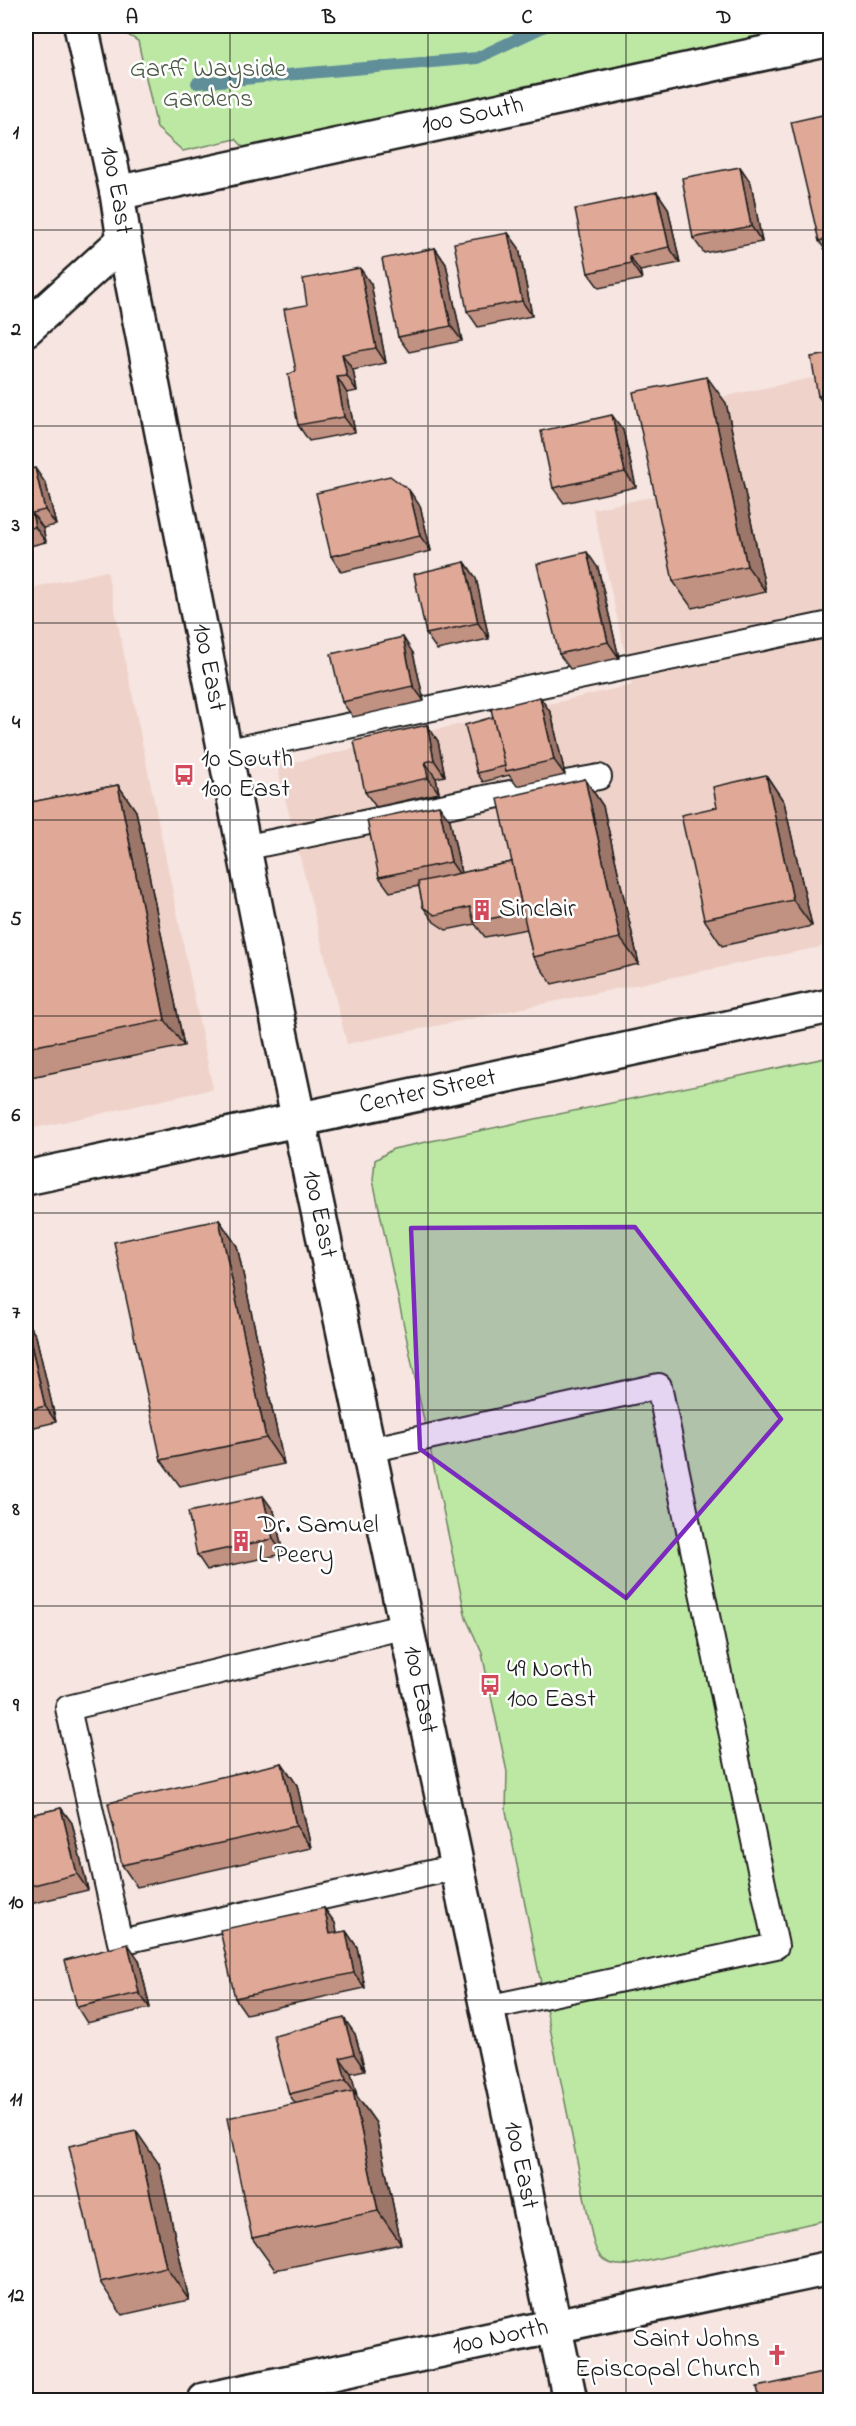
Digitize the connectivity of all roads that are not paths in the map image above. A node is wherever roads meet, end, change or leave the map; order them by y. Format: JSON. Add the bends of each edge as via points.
{"nodes":[{"id":1,"x":81,"y":26,"type":"edge"},
{"id":2,"x":831,"y":39,"type":"edge"},
{"id":3,"x":117,"y":193,"type":"junction"},
{"id":4,"x":123,"y":240,"type":"junction"},
{"id":5,"x":26,"y":329,"type":"edge"},
{"id":6,"x":831,"y":624,"type":"edge"},
{"id":7,"x":224,"y":752,"type":"junction"},
{"id":8,"x":599,"y":777,"type":"dead end"},
{"id":9,"x":243,"y":848,"type":"junction"},
{"id":10,"x":831,"y":1006,"type":"edge"},
{"id":11,"x":298,"y":1119,"type":"junction"},
{"id":12,"x":26,"y":1178,"type":"edge"},
{"id":13,"x":369,"y":1450,"type":"junction"},
{"id":14,"x":406,"y":1626,"type":"junction"},
{"id":15,"x":457,"y":1866,"type":"junction"},
{"id":16,"x":487,"y":2008,"type":"junction"},
{"id":17,"x":831,"y":2268,"type":"edge"},
{"id":18,"x":555,"y":2328,"type":"junction"},
{"id":19,"x":205,"y":2400,"type":"edge"},
{"id":20,"x":570,"y":2400,"type":"edge"}],
"edges":[{"from":1,"to":3,"type":"main road","name":"100 East"},
{"from":2,"to":3,"type":"main road","name":"100 South"},
{"from":3,"to":4,"type":"main road","name":"100 East"},
{"from":4,"to":5,"type":"main road"},
{"from":4,"to":7,"type":"main road","name":"100 East"},
{"from":6,"to":7,"type":"lane"},
{"from":7,"to":9,"type":"main road","name":"100 East"},
{"from":8,"to":9,"type":"lane"},
{"from":9,"to":11,"type":"main road","name":"100 East"},
{"from":10,"to":11,"type":"main road","name":"Center Street"},
{"from":11,"to":12,"type":"main road","name":"Center Street"},
{"from":11,"to":13,"type":"main road","name":"100 East"},
{"from":13,"to":14,"type":"main road","name":"100 East"},
{"from":13,"to":16,"type":"lane","via":[[659,1386],[700,1576],[776,1946]]},
{"from":14,"to":15,"type":"main road","name":"100 East"},
{"from":14,"to":15,"type":"lane","via":[[68,1708],[120,1942]]},
{"from":15,"to":16,"type":"main road","name":"100 East"},
{"from":16,"to":18,"type":"main road","name":"100 East"},
{"from":17,"to":18,"type":"main road","name":"100 North"},
{"from":18,"to":19,"type":"main road","name":"100 North"},
{"from":18,"to":20,"type":"main road","name":"100 East"}]}
